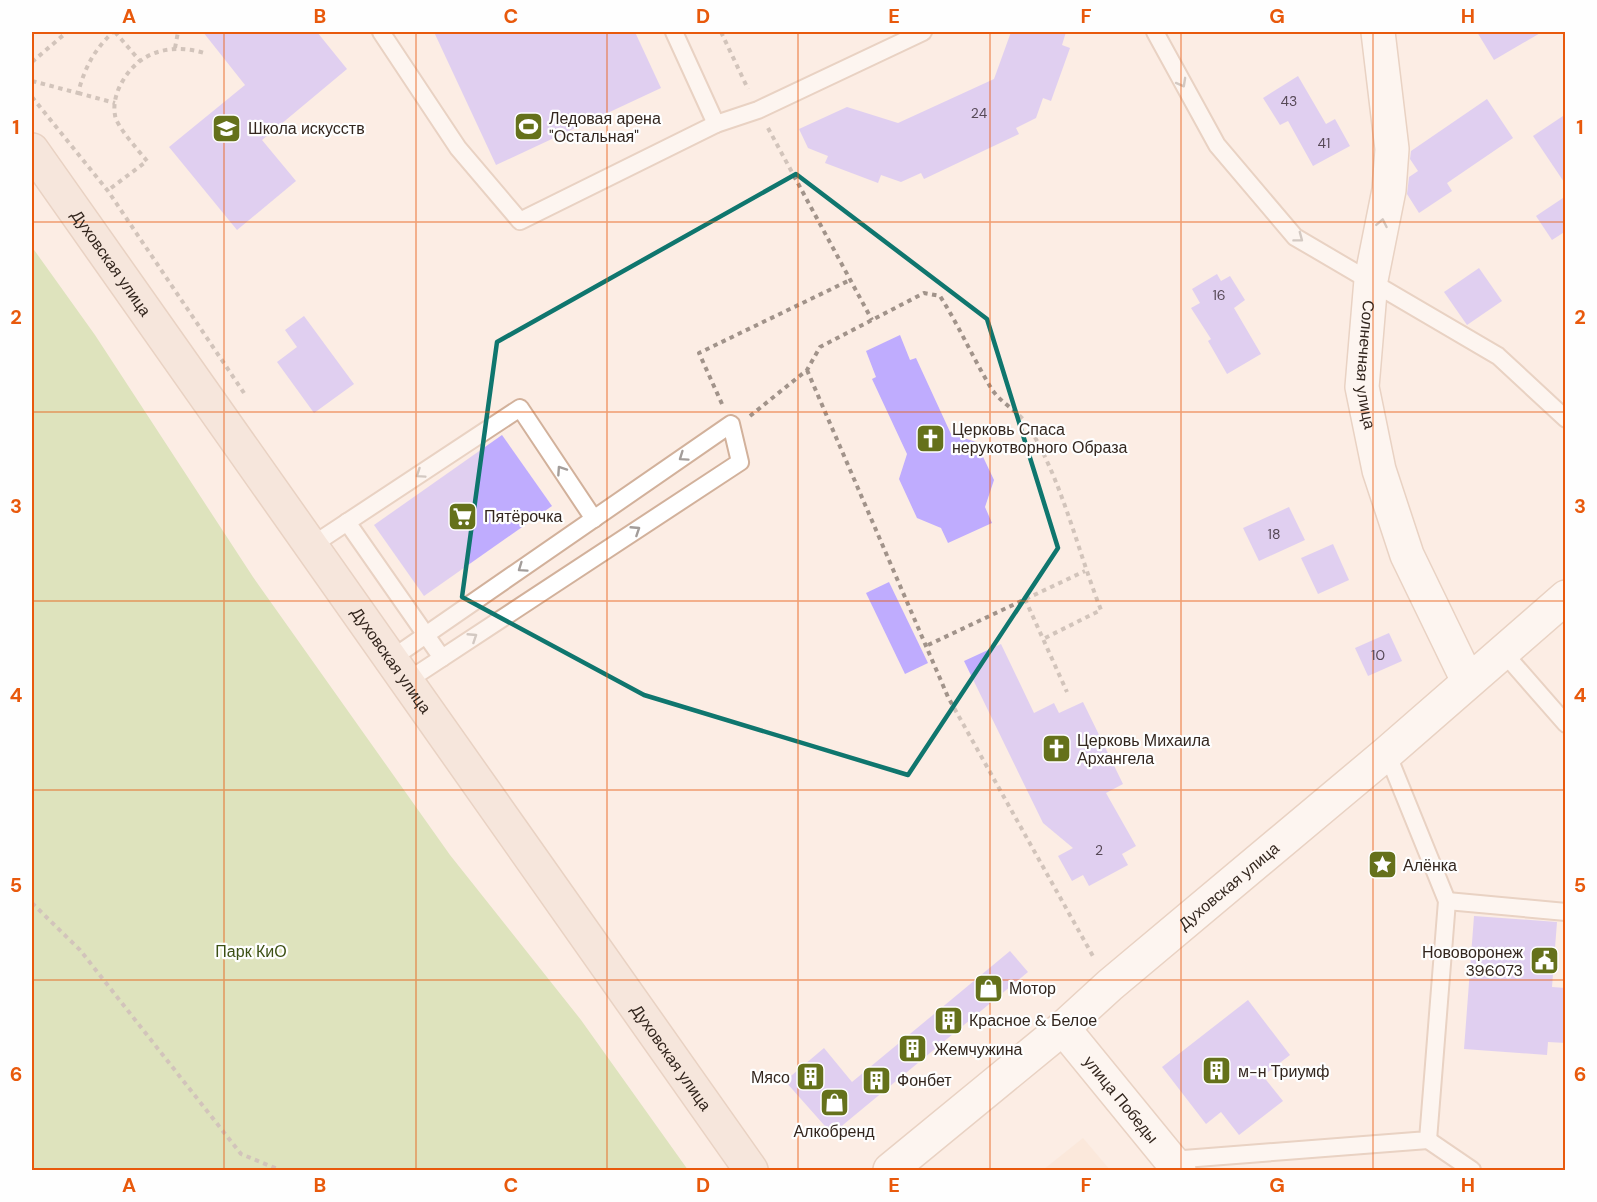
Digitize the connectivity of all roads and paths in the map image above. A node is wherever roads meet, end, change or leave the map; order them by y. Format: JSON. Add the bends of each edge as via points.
{"nodes":[{"id":1,"x":67,"y":32,"type":"edge"},
{"id":2,"x":114,"y":32,"type":"edge"},
{"id":3,"x":178,"y":32,"type":"edge"},
{"id":4,"x":381,"y":32,"type":"edge"},
{"id":5,"x":674,"y":32,"type":"edge"},
{"id":6,"x":721,"y":32,"type":"edge"},
{"id":7,"x":923,"y":32,"type":"edge"},
{"id":8,"x":1155,"y":32,"type":"edge"},
{"id":9,"x":1378,"y":32,"type":"edge"},
{"id":10,"x":175,"y":48,"type":"junction"},
{"id":11,"x":204,"y":53,"type":"dead end"},
{"id":12,"x":140,"y":61,"type":"junction"},
{"id":13,"x":32,"y":62,"type":"edge"},
{"id":14,"x":32,"y":81,"type":"edge"},
{"id":15,"x":78,"y":93,"type":"junction"},
{"id":16,"x":32,"y":97,"type":"edge"},
{"id":17,"x":115,"y":103,"type":"junction"},
{"id":18,"x":758,"y":110,"type":"junction"},
{"id":19,"x":716,"y":124,"type":"junction"},
{"id":20,"x":32,"y":150,"type":"edge"},
{"id":21,"x":111,"y":188,"type":"dead end"},
{"id":22,"x":1371,"y":280,"type":"junction"},
{"id":23,"x":848,"y":281,"type":"junction"},
{"id":24,"x":872,"y":320,"type":"junction"},
{"id":25,"x":807,"y":369,"type":"junction"},
{"id":26,"x":247,"y":396,"type":"dead end"},
{"id":27,"x":1566,"y":419,"type":"edge"},
{"id":28,"x":731,"y":424,"type":"junction"},
{"id":29,"x":594,"y":519,"type":"junction"},
{"id":30,"x":347,"y":522,"type":"junction"},
{"id":31,"x":312,"y":546,"type":"junction"},
{"id":32,"x":1085,"y":571,"type":"junction"},
{"id":33,"x":1566,"y":597,"type":"edge"},
{"id":34,"x":1025,"y":599,"type":"junction"},
{"id":35,"x":426,"y":635,"type":"junction"},
{"id":36,"x":1043,"y":639,"type":"junction"},
{"id":37,"x":928,"y":645,"type":"junction"},
{"id":38,"x":1503,"y":652,"type":"junction"},
{"id":39,"x":442,"y":658,"type":"junction"},
{"id":40,"x":399,"y":670,"type":"junction"},
{"id":41,"x":1468,"y":681,"type":"junction"},
{"id":42,"x":1067,"y":692,"type":"dead end"},
{"id":43,"x":1566,"y":724,"type":"edge"},
{"id":44,"x":1387,"y":753,"type":"junction"},
{"id":45,"x":1447,"y":901,"type":"junction"},
{"id":46,"x":32,"y":903,"type":"edge"},
{"id":47,"x":1566,"y":912,"type":"edge"},
{"id":48,"x":1110,"y":985,"type":"junction"},
{"id":49,"x":1063,"y":1028,"type":"junction"},
{"id":50,"x":1428,"y":1140,"type":"junction"},
{"id":51,"x":1175,"y":1165,"type":"edge"},
{"id":52,"x":280,"y":1170,"type":"edge"},
{"id":53,"x":751,"y":1170,"type":"edge"},
{"id":54,"x":890,"y":1170,"type":"edge"},
{"id":55,"x":1472,"y":1170,"type":"edge"}],
"edges":[{"from":1,"to":13,"type":"path"},
{"from":2,"to":12,"type":"path"},
{"from":2,"to":15,"type":"path","via":[[96,48],[84,69]]},
{"from":3,"to":10,"type":"path"},
{"from":4,"to":19,"type":"lane","via":[[458,148],[520,221]]},
{"from":5,"to":19,"type":"lane"},
{"from":6,"to":18,"type":"path"},
{"from":7,"to":18,"type":"lane"},
{"from":8,"to":22,"type":"lane","one_way":true,"via":[[1217,145],[1295,237]]},
{"from":22,"to":9,"type":"street","name":"Солнечная улица","one_way":true,"via":[[1389,190],[1392,150]]},
{"from":10,"to":11,"type":"path"},
{"from":10,"to":12,"type":"path"},
{"from":12,"to":17,"type":"path","via":[[125,75]]},
{"from":14,"to":15,"type":"path"},
{"from":15,"to":17,"type":"path"},
{"from":16,"to":26,"type":"path","via":[[108,191]]},
{"from":17,"to":21,"type":"path","via":[[115,117],[147,161]]},
{"from":18,"to":19,"type":"lane"},
{"from":18,"to":23,"type":"path"},
{"from":20,"to":31,"type":"street","name":"Духовская улица"},
{"from":22,"to":27,"type":"lane","via":[[1498,356]]},
{"from":22,"to":41,"type":"street","name":"Солнечная улица","via":[[1362,387],[1379,470],[1407,555]]},
{"from":23,"to":24,"type":"path"},
{"from":23,"to":28,"type":"path","via":[[699,353]]},
{"from":24,"to":25,"type":"path","via":[[820,347]]},
{"from":24,"to":32,"type":"path","via":[[924,293],[940,296],[992,390],[1028,426],[1065,504]]},
{"from":25,"to":28,"type":"path","via":[[745,420]]},
{"from":25,"to":37,"type":"path"},
{"from":28,"to":29,"type":"lane","one_way":true},
{"from":39,"to":28,"type":"lane","one_way":true,"via":[[740,462]]},
{"from":29,"to":30,"type":"lane","one_way":true,"via":[[520,408]]},
{"from":29,"to":35,"type":"lane","one_way":true},
{"from":30,"to":31,"type":"lane"},
{"from":30,"to":35,"type":"lane"},
{"from":31,"to":40,"type":"street","name":"Духовская улица"},
{"from":32,"to":34,"type":"path"},
{"from":32,"to":36,"type":"path","via":[[1101,610]]},
{"from":33,"to":38,"type":"street","name":"Духовская улица"},
{"from":34,"to":36,"type":"path"},
{"from":34,"to":37,"type":"path"},
{"from":35,"to":39,"type":"lane"},
{"from":35,"to":40,"type":"lane"},
{"from":36,"to":42,"type":"path"},
{"from":37,"to":48,"type":"path","via":[[948,698]]},
{"from":38,"to":41,"type":"street","name":"Духовская улица"},
{"from":38,"to":43,"type":"lane"},
{"from":39,"to":40,"type":"lane"},
{"from":40,"to":53,"type":"street","name":"Духовская улица"},
{"from":41,"to":44,"type":"street","name":"Духовская улица"},
{"from":44,"to":45,"type":"lane"},
{"from":44,"to":48,"type":"street","name":"Духовская улица"},
{"from":45,"to":47,"type":"lane"},
{"from":45,"to":50,"type":"lane"},
{"from":46,"to":52,"type":"path","via":[[80,950],[241,1154]]},
{"from":48,"to":49,"type":"street","name":"Духовская улица"},
{"from":49,"to":51,"type":"street","name":"улица Победы"},
{"from":49,"to":54,"type":"street","name":"Духовская улица"},
{"from":50,"to":51,"type":"lane"},
{"from":50,"to":55,"type":"lane"}]}
